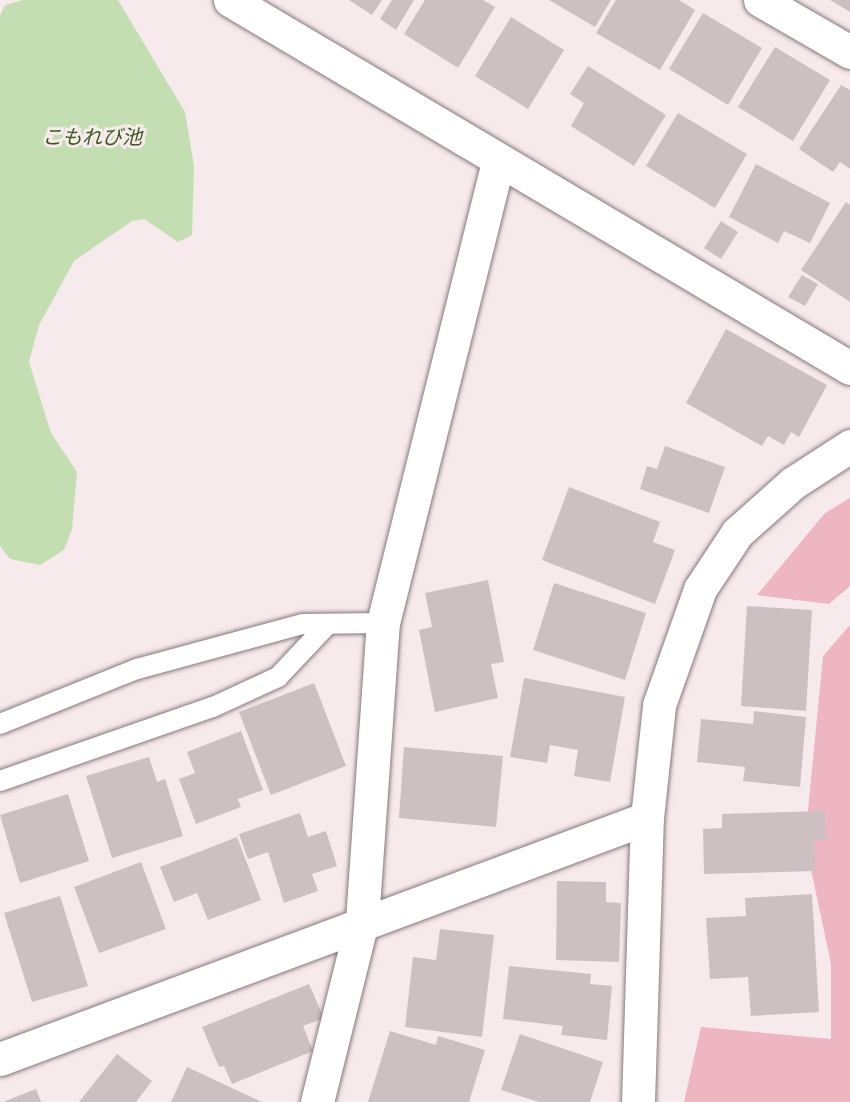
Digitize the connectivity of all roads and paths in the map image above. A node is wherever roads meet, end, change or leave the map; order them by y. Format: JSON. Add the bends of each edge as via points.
{"nodes":[{"id":1,"x":230,"y":0,"type":"edge"},
{"id":2,"x":760,"y":0,"type":"edge"},
{"id":3,"x":850,"y":52,"type":"edge"},
{"id":4,"x":498,"y":162,"type":"junction"},
{"id":5,"x":850,"y":369,"type":"edge"},
{"id":6,"x":850,"y":446,"type":"edge"},
{"id":7,"x":383,"y":623,"type":"junction"},
{"id":8,"x":328,"y":624,"type":"junction"},
{"id":9,"x":0,"y":724,"type":"edge"},
{"id":10,"x":0,"y":781,"type":"edge"},
{"id":11,"x":647,"y":818,"type":"junction"},
{"id":12,"x":362,"y":921,"type":"junction"},
{"id":13,"x":0,"y":1059,"type":"edge"},
{"id":14,"x":317,"y":1102,"type":"edge"},
{"id":15,"x":639,"y":1102,"type":"edge"}],
"edges":[{"from":1,"to":4,"type":"street"},
{"from":2,"to":3,"type":"street"},
{"from":4,"to":5,"type":"street"},
{"from":4,"to":7,"type":"street"},
{"from":6,"to":11,"type":"street","via":[[793,483],[737,534],[700,589],[659,705]]},
{"from":7,"to":8,"type":"lane"},
{"from":7,"to":12,"type":"street"},
{"from":8,"to":9,"type":"lane","via":[[303,624],[137,669]]},
{"from":8,"to":10,"type":"lane","via":[[278,677],[213,707]]},
{"from":11,"to":12,"type":"street"},
{"from":11,"to":15,"type":"street"},
{"from":12,"to":13,"type":"street"},
{"from":12,"to":14,"type":"street"}]}
